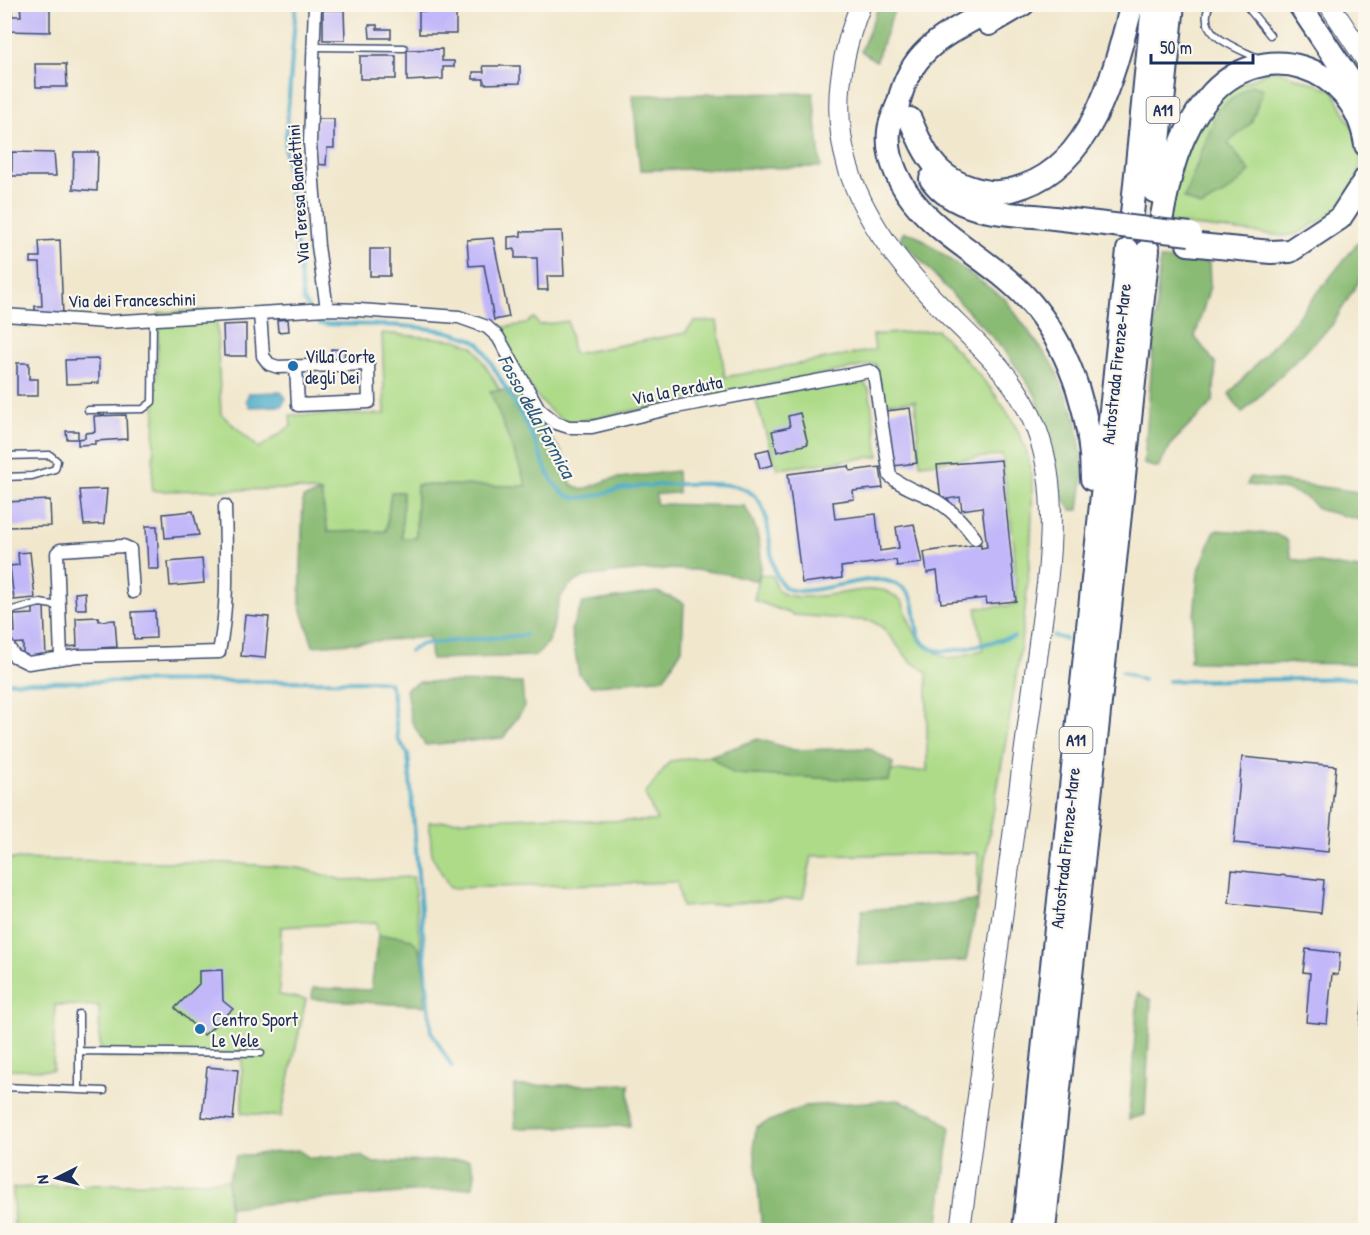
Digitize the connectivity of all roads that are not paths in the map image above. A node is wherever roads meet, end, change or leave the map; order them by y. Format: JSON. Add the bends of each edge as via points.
{"nodes":[{"id":1,"x":315,"y":4,"type":"edge"},
{"id":2,"x":861,"y":4,"type":"edge"},
{"id":3,"x":1000,"y":4,"type":"edge"},
{"id":4,"x":1023,"y":4,"type":"edge"},
{"id":5,"x":1132,"y":4,"type":"edge"},
{"id":6,"x":1153,"y":4,"type":"edge"},
{"id":7,"x":1173,"y":4,"type":"edge"},
{"id":8,"x":1210,"y":4,"type":"edge"},
{"id":9,"x":1245,"y":4,"type":"edge"},
{"id":10,"x":1299,"y":4,"type":"edge"},
{"id":11,"x":1329,"y":4,"type":"edge"},
{"id":12,"x":1270,"y":35,"type":"dead end"},
{"id":13,"x":314,"y":47,"type":"junction"},
{"id":14,"x":404,"y":48,"type":"dead end"},
{"id":15,"x":1365,"y":60,"type":"edge"},
{"id":16,"x":1271,"y":64,"type":"junction"},
{"id":17,"x":1365,"y":104,"type":"edge"},
{"id":18,"x":904,"y":111,"type":"junction"},
{"id":19,"x":1365,"y":145,"type":"edge"},
{"id":20,"x":1364,"y":177,"type":"edge"},
{"id":21,"x":1148,"y":215,"type":"junction"},
{"id":22,"x":327,"y":309,"type":"junction"},
{"id":23,"x":260,"y":313,"type":"junction"},
{"id":24,"x":4,"y":315,"type":"edge"},
{"id":25,"x":153,"y":319,"type":"junction"},
{"id":26,"x":296,"y":367,"type":"junction"},
{"id":27,"x":88,"y":410,"type":"dead end"},
{"id":28,"x":4,"y":456,"type":"edge"},
{"id":29,"x":4,"y":477,"type":"edge"},
{"id":30,"x":225,"y":506,"type":"dead end"},
{"id":31,"x":975,"y":538,"type":"dead end"},
{"id":32,"x":133,"y":592,"type":"dead end"},
{"id":33,"x":59,"y":606,"type":"junction"},
{"id":34,"x":4,"y":612,"type":"edge"},
{"id":35,"x":4,"y":640,"type":"edge"},
{"id":36,"x":62,"y":658,"type":"junction"},
{"id":37,"x":1082,"y":675,"type":"junction"},
{"id":38,"x":79,"y":1014,"type":"dead end"},
{"id":39,"x":79,"y":1051,"type":"junction"},
{"id":40,"x":261,"y":1053,"type":"dead end"},
{"id":41,"x":4,"y":1087,"type":"edge"},
{"id":42,"x":79,"y":1089,"type":"junction"},
{"id":43,"x":104,"y":1091,"type":"dead end"},
{"id":44,"x":960,"y":1230,"type":"edge"},
{"id":45,"x":1024,"y":1230,"type":"edge"},
{"id":46,"x":1044,"y":1230,"type":"edge"}],
"edges":[{"from":1,"to":13,"type":"street","name":"Via Teresa Bandettini"},
{"from":2,"to":44,"type":"main road","via":[[844,58],[840,99],[842,149],[856,195],[875,228],[915,280],[1001,367],[1017,390],[1038,435],[1051,493],[1047,584]]},
{"from":3,"to":18,"type":"highway","via":[[928,49],[910,71]]},
{"from":4,"to":18,"type":"highway","via":[[941,55]]},
{"from":5,"to":18,"type":"highway","via":[[1112,76],[1089,128],[1060,163],[1031,184],[999,192],[960,185],[947,178],[928,158]]},
{"from":6,"to":21,"type":"highway","number":"A11"},
{"from":7,"to":21,"type":"highway","number":"A11"},
{"from":8,"to":16,"type":"lane","via":[[1205,18],[1207,27],[1221,40]]},
{"from":9,"to":12,"type":"lane"},
{"from":10,"to":17,"type":"highway"},
{"from":11,"to":15,"type":"main road"},
{"from":13,"to":14,"type":"lane"},
{"from":13,"to":22,"type":"street","name":"Via Teresa Bandettini","via":[[310,143]]},
{"from":16,"to":19,"type":"highway","via":[[1307,68],[1335,84],[1358,114]]},
{"from":16,"to":21,"type":"highway","via":[[1235,75],[1209,96],[1176,153]]},
{"from":18,"to":20,"type":"highway","bridge":true,"via":[[917,154],[934,183],[948,196],[965,205],[1053,225],[1189,239],[1292,241],[1319,234],[1340,218]]},
{"from":18,"to":37,"type":"highway","via":[[889,131],[891,157],[902,185],[934,222],[1000,272],[1031,303],[1056,341],[1077,390],[1092,461]]},
{"from":22,"to":23,"type":"street","name":"Via dei Franceschini"},
{"from":22,"to":31,"type":"street","name":"Via la Perduta","via":[[459,316],[487,327],[498,337],[538,409],[556,423],[569,427],[592,427],[676,407],[870,371],[874,374],[890,476],[953,513]]},
{"from":23,"to":25,"type":"street","name":"Via dei Franceschini"},
{"from":23,"to":26,"type":"street","via":[[263,356],[269,364]]},
{"from":24,"to":25,"type":"street","name":"Via dei Franceschini","via":[[107,322]]},
{"from":25,"to":27,"type":"lane","via":[[152,402],[143,409]]},
{"from":26,"to":26,"type":"street","via":[[298,405],[369,402],[368,364]]},
{"from":28,"to":29,"type":"lane","via":[[51,455],[57,461],[55,469],[32,476]]},
{"from":30,"to":36,"type":"street","via":[[227,583],[219,652]]},
{"from":32,"to":33,"type":"street","via":[[130,549],[123,546],[60,550]]},
{"from":33,"to":34,"type":"lane","via":[[40,603]]},
{"from":33,"to":36,"type":"street"},
{"from":35,"to":36,"type":"street","via":[[14,656],[28,663]]},
{"from":37,"to":45,"type":"highway","name":"Autostrada Firenze-Mare","number":"A11"},
{"from":37,"to":46,"type":"highway","name":"Autostrada Firenze-Mare","number":"A11","via":[[1144,250],[1140,327]]},
{"from":38,"to":39,"type":"lane"},
{"from":39,"to":40,"type":"lane"},
{"from":39,"to":42,"type":"lane"},
{"from":41,"to":42,"type":"lane"},
{"from":42,"to":43,"type":"lane"}]}
